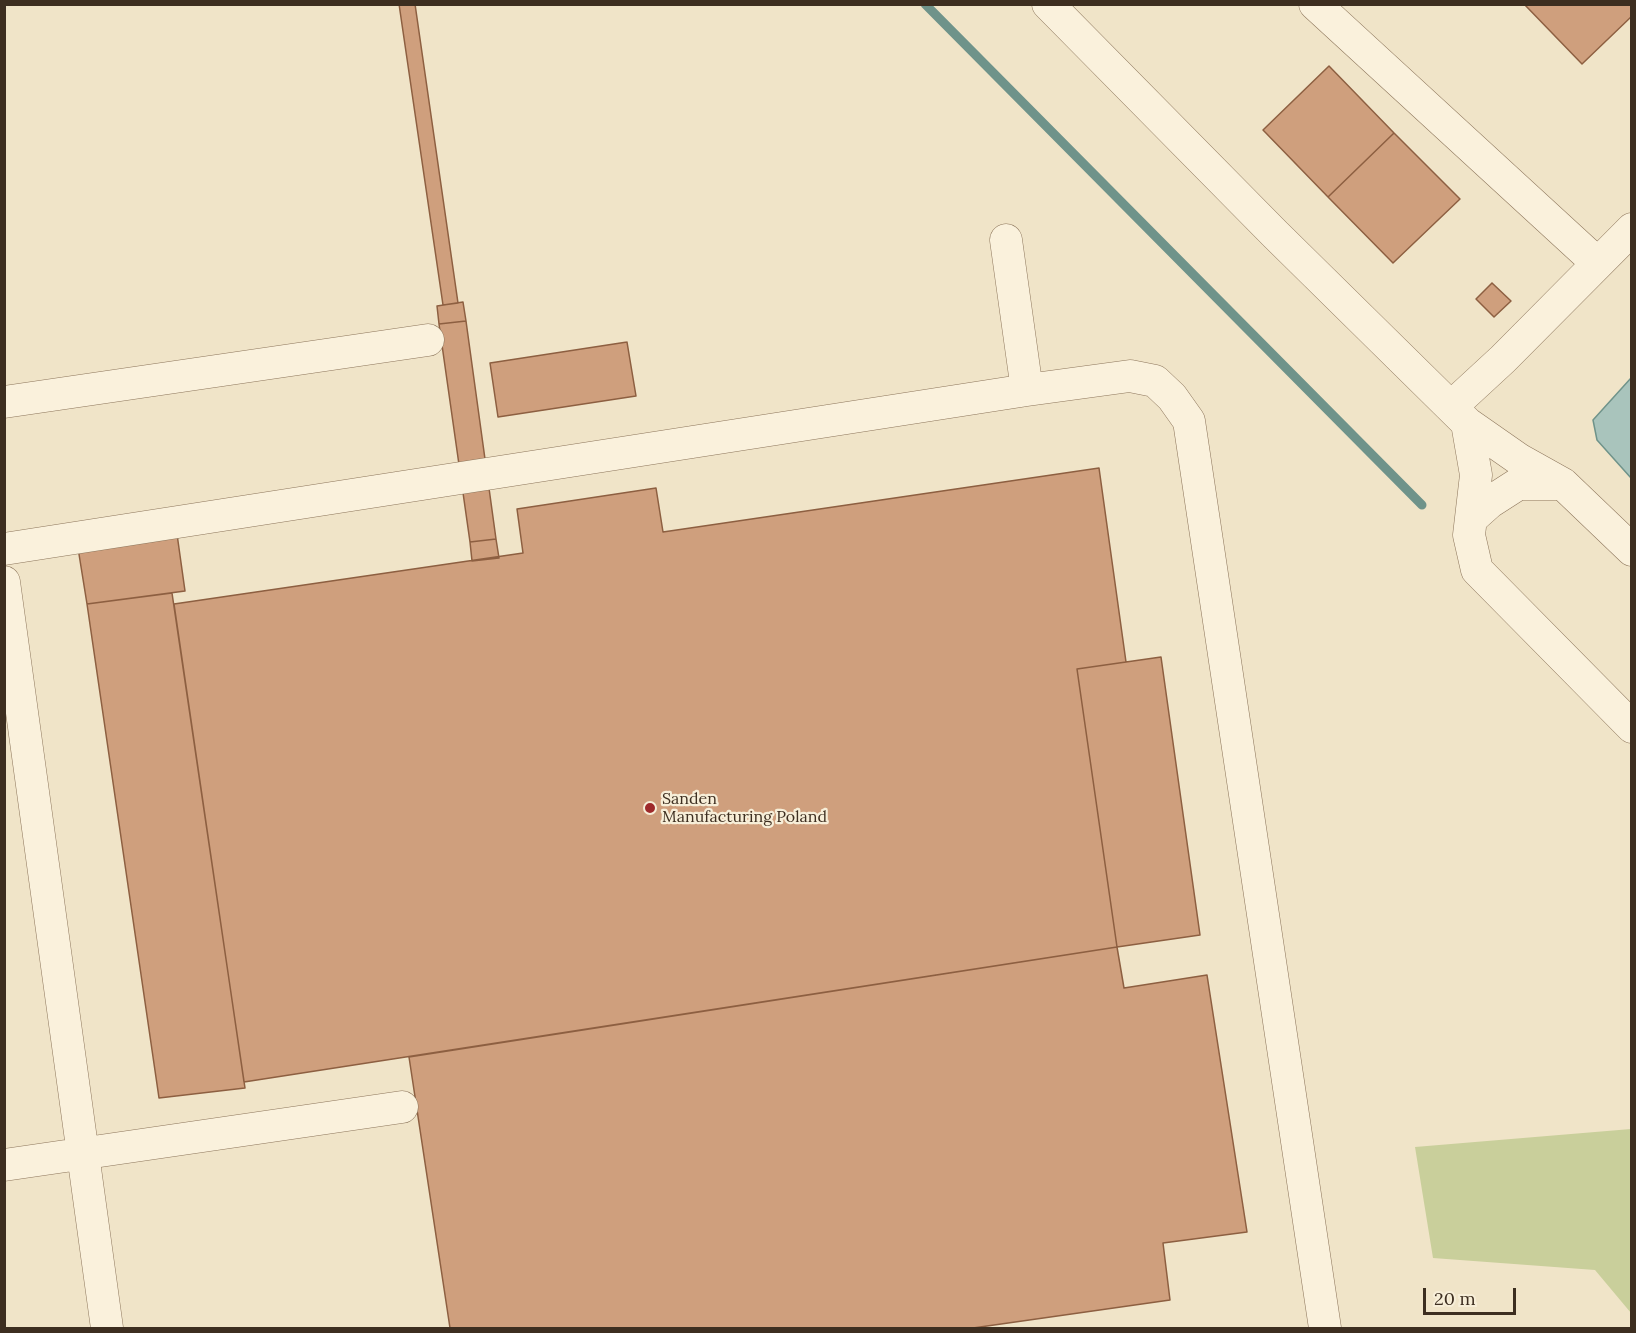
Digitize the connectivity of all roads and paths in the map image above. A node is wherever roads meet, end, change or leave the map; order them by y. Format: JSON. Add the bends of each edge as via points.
{"nodes":[{"id":1,"x":1048,"y":4,"type":"edge"},
{"id":2,"x":1315,"y":4,"type":"edge"},
{"id":3,"x":1632,"y":229,"type":"edge"},
{"id":4,"x":1006,"y":240,"type":"dead end"},
{"id":5,"x":1596,"y":262,"type":"junction"},
{"id":6,"x":428,"y":340,"type":"dead end"},
{"id":7,"x":1027,"y":390,"type":"junction"},
{"id":8,"x":4,"y":402,"type":"edge"},
{"id":9,"x":1459,"y":415,"type":"junction"},
{"id":10,"x":1563,"y":484,"type":"junction"},
{"id":11,"x":1471,"y":519,"type":"junction"},
{"id":12,"x":4,"y":549,"type":"edge"},
{"id":13,"x":1632,"y":550,"type":"edge"},
{"id":14,"x":4,"y":582,"type":"edge"},
{"id":15,"x":1632,"y":727,"type":"edge"},
{"id":16,"x":402,"y":1107,"type":"dead end"},
{"id":17,"x":84,"y":1154,"type":"junction"},
{"id":18,"x":4,"y":1165,"type":"edge"},
{"id":19,"x":107,"y":1329,"type":"edge"},
{"id":20,"x":1325,"y":1329,"type":"edge"}],
"edges":[{"from":1,"to":9,"type":"street"},
{"from":2,"to":5,"type":"street"},
{"from":3,"to":5,"type":"street"},
{"from":4,"to":7,"type":"street"},
{"from":5,"to":9,"type":"street","via":[[1503,359]]},
{"from":6,"to":8,"type":"street"},
{"from":7,"to":12,"type":"street"},
{"from":7,"to":20,"type":"street","via":[[1130,376],[1155,381],[1189,421]]},
{"from":9,"to":10,"type":"street","via":[[1520,460]]},
{"from":9,"to":11,"type":"street","via":[[1476,475]]},
{"from":10,"to":11,"type":"street","via":[[1518,484]]},
{"from":10,"to":13,"type":"street"},
{"from":11,"to":15,"type":"street","via":[[1469,535],[1477,570]]},
{"from":14,"to":17,"type":"street"},
{"from":16,"to":17,"type":"street"},
{"from":17,"to":18,"type":"street"},
{"from":17,"to":19,"type":"street"}]}
